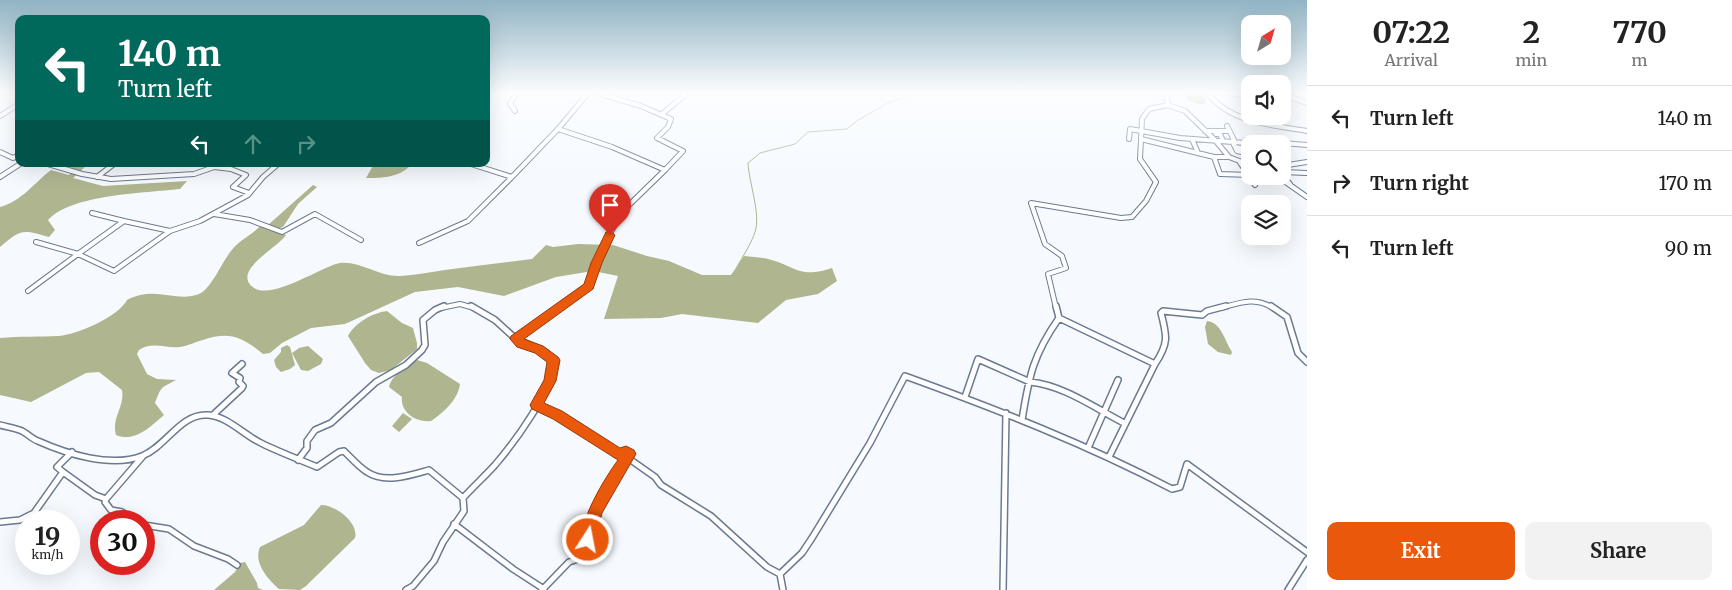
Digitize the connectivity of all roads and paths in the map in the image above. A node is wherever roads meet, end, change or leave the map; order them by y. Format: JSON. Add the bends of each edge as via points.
{"nodes":[{"id":1,"x":566,"y":120,"type":"edge"},
{"id":2,"x":671,"y":120,"type":"edge"},
{"id":3,"x":1143,"y":120,"type":"edge"},
{"id":4,"x":1194,"y":120,"type":"edge"},
{"id":5,"x":1249,"y":120,"type":"edge"},
{"id":6,"x":1227,"y":126,"type":"dead end"},
{"id":7,"x":558,"y":129,"type":"junction"},
{"id":8,"x":1205,"y":131,"type":"junction"},
{"id":9,"x":1214,"y":131,"type":"junction"},
{"id":10,"x":1229,"y":131,"type":"junction"},
{"id":11,"x":1141,"y":132,"type":"junction"},
{"id":12,"x":1307,"y":132,"type":"edge"},
{"id":13,"x":1129,"y":139,"type":"dead end"},
{"id":14,"x":1141,"y":139,"type":"junction"},
{"id":15,"x":1192,"y":139,"type":"junction"},
{"id":16,"x":1215,"y":140,"type":"junction"},
{"id":17,"x":1223,"y":140,"type":"junction"},
{"id":18,"x":1234,"y":142,"type":"junction"},
{"id":19,"x":1291,"y":143,"type":"edge"},
{"id":20,"x":1241,"y":144,"type":"edge"},
{"id":21,"x":1307,"y":144,"type":"edge"},
{"id":22,"x":1235,"y":147,"type":"junction"},
{"id":23,"x":1241,"y":147,"type":"edge"},
{"id":24,"x":0,"y":152,"type":"edge"},
{"id":25,"x":1241,"y":152,"type":"edge"},
{"id":26,"x":1198,"y":154,"type":"junction"},
{"id":27,"x":15,"y":157,"type":"edge"},
{"id":28,"x":1214,"y":157,"type":"junction"},
{"id":29,"x":1229,"y":157,"type":"junction"},
{"id":30,"x":1238,"y":160,"type":"junction"},
{"id":31,"x":1241,"y":161,"type":"edge"},
{"id":32,"x":1307,"y":162,"type":"edge"},
{"id":33,"x":1241,"y":164,"type":"edge"},
{"id":34,"x":1291,"y":165,"type":"edge"},
{"id":35,"x":15,"y":167,"type":"edge"},
{"id":36,"x":58,"y":167,"type":"edge"},
{"id":37,"x":110,"y":167,"type":"edge"},
{"id":38,"x":274,"y":167,"type":"edge"},
{"id":39,"x":479,"y":167,"type":"edge"},
{"id":40,"x":665,"y":170,"type":"junction"},
{"id":41,"x":1291,"y":172,"type":"edge"},
{"id":42,"x":1307,"y":173,"type":"edge"},
{"id":43,"x":1241,"y":175,"type":"edge"},
{"id":44,"x":0,"y":177,"type":"edge"},
{"id":45,"x":97,"y":177,"type":"junction"},
{"id":46,"x":512,"y":177,"type":"junction"},
{"id":47,"x":1288,"y":185,"type":"edge"},
{"id":48,"x":1290,"y":185,"type":"edge"},
{"id":49,"x":1292,"y":188,"type":"junction"},
{"id":50,"x":249,"y":193,"type":"junction"},
{"id":51,"x":1307,"y":197,"type":"edge"},
{"id":52,"x":92,"y":213,"type":"dead end"},
{"id":53,"x":214,"y":214,"type":"junction"},
{"id":54,"x":124,"y":221,"type":"junction"},
{"id":55,"x":170,"y":231,"type":"junction"},
{"id":56,"x":361,"y":240,"type":"dead end"},
{"id":57,"x":36,"y":242,"type":"dead end"},
{"id":58,"x":419,"y":243,"type":"dead end"},
{"id":59,"x":79,"y":254,"type":"junction"},
{"id":60,"x":28,"y":291,"type":"dead end"},
{"id":61,"x":1059,"y":318,"type":"junction"},
{"id":62,"x":516,"y":339,"type":"junction"},
{"id":63,"x":1307,"y":362,"type":"edge"},
{"id":64,"x":242,"y":364,"type":"dead end"},
{"id":65,"x":1155,"y":364,"type":"junction"},
{"id":66,"x":1118,"y":380,"type":"dead end"},
{"id":67,"x":1030,"y":382,"type":"junction"},
{"id":68,"x":965,"y":397,"type":"junction"},
{"id":69,"x":536,"y":405,"type":"junction"},
{"id":70,"x":1006,"y":413,"type":"junction"},
{"id":71,"x":1103,"y":413,"type":"junction"},
{"id":72,"x":213,"y":415,"type":"junction"},
{"id":73,"x":1022,"y":420,"type":"junction"},
{"id":74,"x":1124,"y":423,"type":"junction"},
{"id":75,"x":0,"y":425,"type":"edge"},
{"id":76,"x":1088,"y":448,"type":"junction"},
{"id":77,"x":72,"y":452,"type":"junction"},
{"id":78,"x":143,"y":456,"type":"junction"},
{"id":79,"x":1109,"y":457,"type":"junction"},
{"id":80,"x":628,"y":458,"type":"junction"},
{"id":81,"x":298,"y":460,"type":"junction"},
{"id":82,"x":63,"y":472,"type":"junction"},
{"id":83,"x":463,"y":498,"type":"junction"},
{"id":84,"x":106,"y":499,"type":"junction"},
{"id":85,"x":111,"y":510,"type":"edge"},
{"id":86,"x":0,"y":522,"type":"edge"},
{"id":87,"x":454,"y":524,"type":"junction"},
{"id":88,"x":155,"y":527,"type":"edge"},
{"id":89,"x":1307,"y":552,"type":"edge"},
{"id":90,"x":1307,"y":560,"type":"edge"},
{"id":91,"x":237,"y":565,"type":"dead end"},
{"id":92,"x":780,"y":574,"type":"junction"},
{"id":93,"x":543,"y":589,"type":"edge"},
{"id":94,"x":406,"y":590,"type":"edge"},
{"id":95,"x":783,"y":590,"type":"edge"},
{"id":96,"x":1003,"y":590,"type":"edge"},
{"id":97,"x":1288,"y":590,"type":"edge"}],
"edges":[{"from":1,"to":7,"type":"street"},
{"from":2,"to":40,"type":"street","via":[[657,138],[683,151]]},
{"from":3,"to":11,"type":"street"},
{"from":4,"to":8,"type":"street"},
{"from":5,"to":12,"type":"street"},
{"from":6,"to":10,"type":"street"},
{"from":7,"to":40,"type":"street","via":[[612,147]]},
{"from":7,"to":46,"type":"street"},
{"from":8,"to":9,"type":"street"},
{"from":8,"to":16,"type":"street"},
{"from":9,"to":10,"type":"street"},
{"from":9,"to":17,"type":"street"},
{"from":10,"to":18,"type":"street"},
{"from":11,"to":13,"type":"street","via":[[1130,129]]},
{"from":11,"to":14,"type":"street"},
{"from":11,"to":15,"type":"street"},
{"from":14,"to":26,"type":"street"},
{"from":14,"to":61,"type":"street","via":[[1140,159],[1156,182],[1132,217],[1121,218],[1031,203],[1045,244],[1062,256],[1066,268],[1048,274]]},
{"from":15,"to":16,"type":"street"},
{"from":15,"to":26,"type":"street"},
{"from":16,"to":17,"type":"street"},
{"from":16,"to":29,"type":"street"},
{"from":17,"to":18,"type":"street"},
{"from":18,"to":20,"type":"street"},
{"from":18,"to":22,"type":"street"},
{"from":19,"to":21,"type":"street"},
{"from":22,"to":23,"type":"street"},
{"from":22,"to":25,"type":"street"},
{"from":24,"to":27,"type":"street"},
{"from":26,"to":28,"type":"street"},
{"from":28,"to":29,"type":"street"},
{"from":28,"to":43,"type":"street","via":[[1220,174]]},
{"from":29,"to":30,"type":"street"},
{"from":30,"to":31,"type":"street"},
{"from":30,"to":33,"type":"street"},
{"from":32,"to":34,"type":"street"},
{"from":35,"to":44,"type":"street"},
{"from":36,"to":45,"type":"street"},
{"from":37,"to":45,"type":"street"},
{"from":38,"to":50,"type":"street"},
{"from":39,"to":46,"type":"street"},
{"from":40,"to":62,"type":"street","via":[[628,206],[604,244],[589,286]]},
{"from":41,"to":42,"type":"street"},
{"from":45,"to":50,"type":"street","via":[[194,174],[217,168],[245,174],[233,187]]},
{"from":46,"to":58,"type":"street","via":[[468,221]]},
{"from":47,"to":49,"type":"street"},
{"from":48,"to":49,"type":"street"},
{"from":49,"to":51,"type":"street"},
{"from":50,"to":53,"type":"street"},
{"from":52,"to":54,"type":"street"},
{"from":53,"to":55,"type":"street"},
{"from":53,"to":56,"type":"street","via":[[250,220],[282,232],[315,214]]},
{"from":54,"to":55,"type":"street"},
{"from":54,"to":59,"type":"street"},
{"from":55,"to":59,"type":"street","via":[[114,271]]},
{"from":57,"to":59,"type":"street"},
{"from":59,"to":60,"type":"street"},
{"from":61,"to":65,"type":"street"},
{"from":61,"to":67,"type":"street","via":[[1039,347]]},
{"from":62,"to":69,"type":"street","via":[[554,360],[550,381]]},
{"from":62,"to":81,"type":"street","via":[[489,314],[467,305],[456,303],[434,311],[423,320],[425,345],[422,350],[406,365],[376,382],[330,423],[315,430]]},
{"from":63,"to":65,"type":"street","via":[[1298,353],[1287,316],[1256,300],[1207,310],[1202,314],[1163,311],[1168,340]]},
{"from":64,"to":72,"type":"street","via":[[232,373],[240,378],[242,388]]},
{"from":65,"to":74,"type":"street"},
{"from":66,"to":71,"type":"street"},
{"from":67,"to":68,"type":"street","via":[[978,359]]},
{"from":67,"to":71,"type":"street"},
{"from":67,"to":73,"type":"street"},
{"from":68,"to":70,"type":"street"},
{"from":68,"to":92,"type":"street","via":[[905,376],[865,451],[812,538]]},
{"from":69,"to":80,"type":"street","via":[[558,415],[616,453],[630,454]]},
{"from":69,"to":83,"type":"street","via":[[509,448]]},
{"from":70,"to":73,"type":"street"},
{"from":70,"to":96,"type":"street"},
{"from":71,"to":74,"type":"street"},
{"from":71,"to":76,"type":"street"},
{"from":72,"to":78,"type":"street","via":[[189,418]]},
{"from":72,"to":81,"type":"street"},
{"from":73,"to":76,"type":"street"},
{"from":74,"to":79,"type":"street"},
{"from":75,"to":77,"type":"street"},
{"from":76,"to":79,"type":"street"},
{"from":77,"to":78,"type":"street","via":[[115,460]]},
{"from":77,"to":82,"type":"street","via":[[57,467]]},
{"from":78,"to":84,"type":"street"},
{"from":79,"to":89,"type":"street","via":[[1172,489],[1180,487],[1187,464]]},
{"from":80,"to":92,"type":"street","via":[[661,485],[712,516],[767,567]]},
{"from":80,"to":93,"type":"street","via":[[615,474],[595,511],[586,554],[569,562]]},
{"from":81,"to":83,"type":"street","via":[[318,468],[344,451],[368,473],[378,476],[399,478],[428,470]]},
{"from":82,"to":84,"type":"street","via":[[99,498]]},
{"from":82,"to":86,"type":"street","via":[[30,516]]},
{"from":83,"to":87,"type":"street","via":[[464,510]]},
{"from":84,"to":85,"type":"street"},
{"from":87,"to":93,"type":"street"},
{"from":87,"to":94,"type":"street","via":[[434,561]]},
{"from":88,"to":91,"type":"street","via":[[170,529],[194,546]]},
{"from":90,"to":97,"type":"street"},
{"from":92,"to":95,"type":"street"}]}
